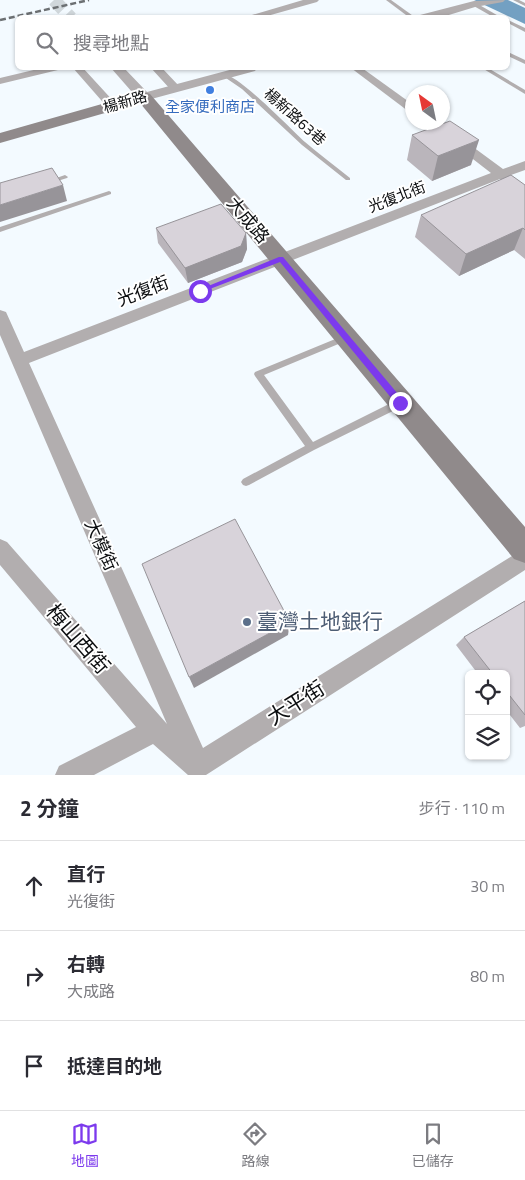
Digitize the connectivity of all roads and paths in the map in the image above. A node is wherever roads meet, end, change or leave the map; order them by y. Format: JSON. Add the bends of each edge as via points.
{"nodes":[{"id":1,"x":314,"y":0,"type":"edge"},
{"id":2,"x":388,"y":0,"type":"edge"},
{"id":3,"x":499,"y":0,"type":"edge"},
{"id":4,"x":515,"y":0,"type":"edge"},
{"id":5,"x":476,"y":4,"type":"junction"},
{"id":6,"x":525,"y":5,"type":"edge"},
{"id":7,"x":258,"y":15,"type":"edge"},
{"id":8,"x":410,"y":15,"type":"edge"},
{"id":9,"x":435,"y":15,"type":"edge"},
{"id":10,"x":495,"y":15,"type":"edge"},
{"id":11,"x":510,"y":22,"type":"edge"},
{"id":12,"x":525,"y":30,"type":"edge"},
{"id":13,"x":510,"y":55,"type":"edge"},
{"id":14,"x":525,"y":62,"type":"edge"},
{"id":15,"x":46,"y":70,"type":"edge"},
{"id":16,"x":80,"y":70,"type":"edge"},
{"id":17,"x":119,"y":70,"type":"edge"},
{"id":18,"x":158,"y":70,"type":"edge"},
{"id":19,"x":243,"y":70,"type":"edge"},
{"id":20,"x":359,"y":70,"type":"edge"},
{"id":21,"x":488,"y":70,"type":"edge"},
{"id":22,"x":225,"y":75,"type":"junction"},
{"id":23,"x":0,"y":81,"type":"edge"},
{"id":24,"x":175,"y":88,"type":"junction"},
{"id":25,"x":525,"y":92,"type":"edge"},
{"id":26,"x":144,"y":97,"type":"junction"},
{"id":27,"x":405,"y":104,"type":"edge"},
{"id":28,"x":112,"y":106,"type":"junction"},
{"id":29,"x":442,"y":130,"type":"edge"},
{"id":30,"x":0,"y":138,"type":"edge"},
{"id":31,"x":525,"y":165,"type":"edge"},
{"id":32,"x":500,"y":174,"type":"junction"},
{"id":33,"x":65,"y":177,"type":"dead end"},
{"id":34,"x":348,"y":179,"type":"dead end"},
{"id":35,"x":37,"y":185,"type":"edge"},
{"id":36,"x":525,"y":192,"type":"edge"},
{"id":37,"x":110,"y":193,"type":"dead end"},
{"id":38,"x":0,"y":230,"type":"edge"},
{"id":39,"x":281,"y":259,"type":"junction"},
{"id":40,"x":0,"y":316,"type":"edge"},
{"id":41,"x":345,"y":338,"type":"junction"},
{"id":42,"x":20,"y":360,"type":"junction"},
{"id":43,"x":400,"y":403,"type":"junction"},
{"id":44,"x":311,"y":447,"type":"junction"},
{"id":45,"x":246,"y":482,"type":"dead end"},
{"id":46,"x":0,"y":549,"type":"edge"},
{"id":47,"x":525,"y":549,"type":"edge"},
{"id":48,"x":525,"y":558,"type":"edge"},
{"id":49,"x":155,"y":730,"type":"junction"},
{"id":50,"x":201,"y":772,"type":"edge"},
{"id":51,"x":68,"y":775,"type":"edge"}],
"edges":[{"from":1,"to":7,"type":"street"},
{"from":2,"to":8,"type":"lane"},
{"from":3,"to":5,"type":"street"},
{"from":4,"to":6,"type":"lane"},
{"from":5,"to":9,"type":"street"},
{"from":5,"to":10,"type":"lane"},
{"from":11,"to":12,"type":"lane"},
{"from":13,"to":14,"type":"lane"},
{"from":15,"to":23,"type":"street"},
{"from":16,"to":28,"type":"street"},
{"from":17,"to":26,"type":"street"},
{"from":18,"to":24,"type":"street"},
{"from":19,"to":22,"type":"street","name":"楊新路"},
{"from":20,"to":27,"type":"street"},
{"from":21,"to":25,"type":"lane"},
{"from":22,"to":24,"type":"street","name":"楊新路"},
{"from":22,"to":34,"type":"lane","name":"楊新路63巷"},
{"from":24,"to":26,"type":"street","name":"楊新路"},
{"from":26,"to":28,"type":"main road","name":"楊新路"},
{"from":26,"to":39,"type":"main road","name":"大成路"},
{"from":28,"to":30,"type":"main road","name":"楊新路"},
{"from":29,"to":32,"type":"street"},
{"from":31,"to":32,"type":"street","name":"光復北街"},
{"from":32,"to":36,"type":"street"},
{"from":32,"to":39,"type":"street","name":"光復北街"},
{"from":33,"to":35,"type":"lane"},
{"from":37,"to":38,"type":"lane"},
{"from":39,"to":41,"type":"main road","name":"大成路"},
{"from":39,"to":42,"type":"street","name":"光復街"},
{"from":40,"to":42,"type":"street","name":"大模街"},
{"from":41,"to":43,"type":"main road","name":"大成路"},
{"from":41,"to":44,"type":"lane","via":[[258,374]]},
{"from":42,"to":50,"type":"street","name":"大模街"},
{"from":43,"to":44,"type":"lane"},
{"from":43,"to":47,"type":"main road","name":"大成路"},
{"from":44,"to":45,"type":"lane"},
{"from":46,"to":49,"type":"street","name":"梅山西街"},
{"from":48,"to":50,"type":"street","name":"大平街"},
{"from":49,"to":50,"type":"street"},
{"from":49,"to":51,"type":"street"}]}
